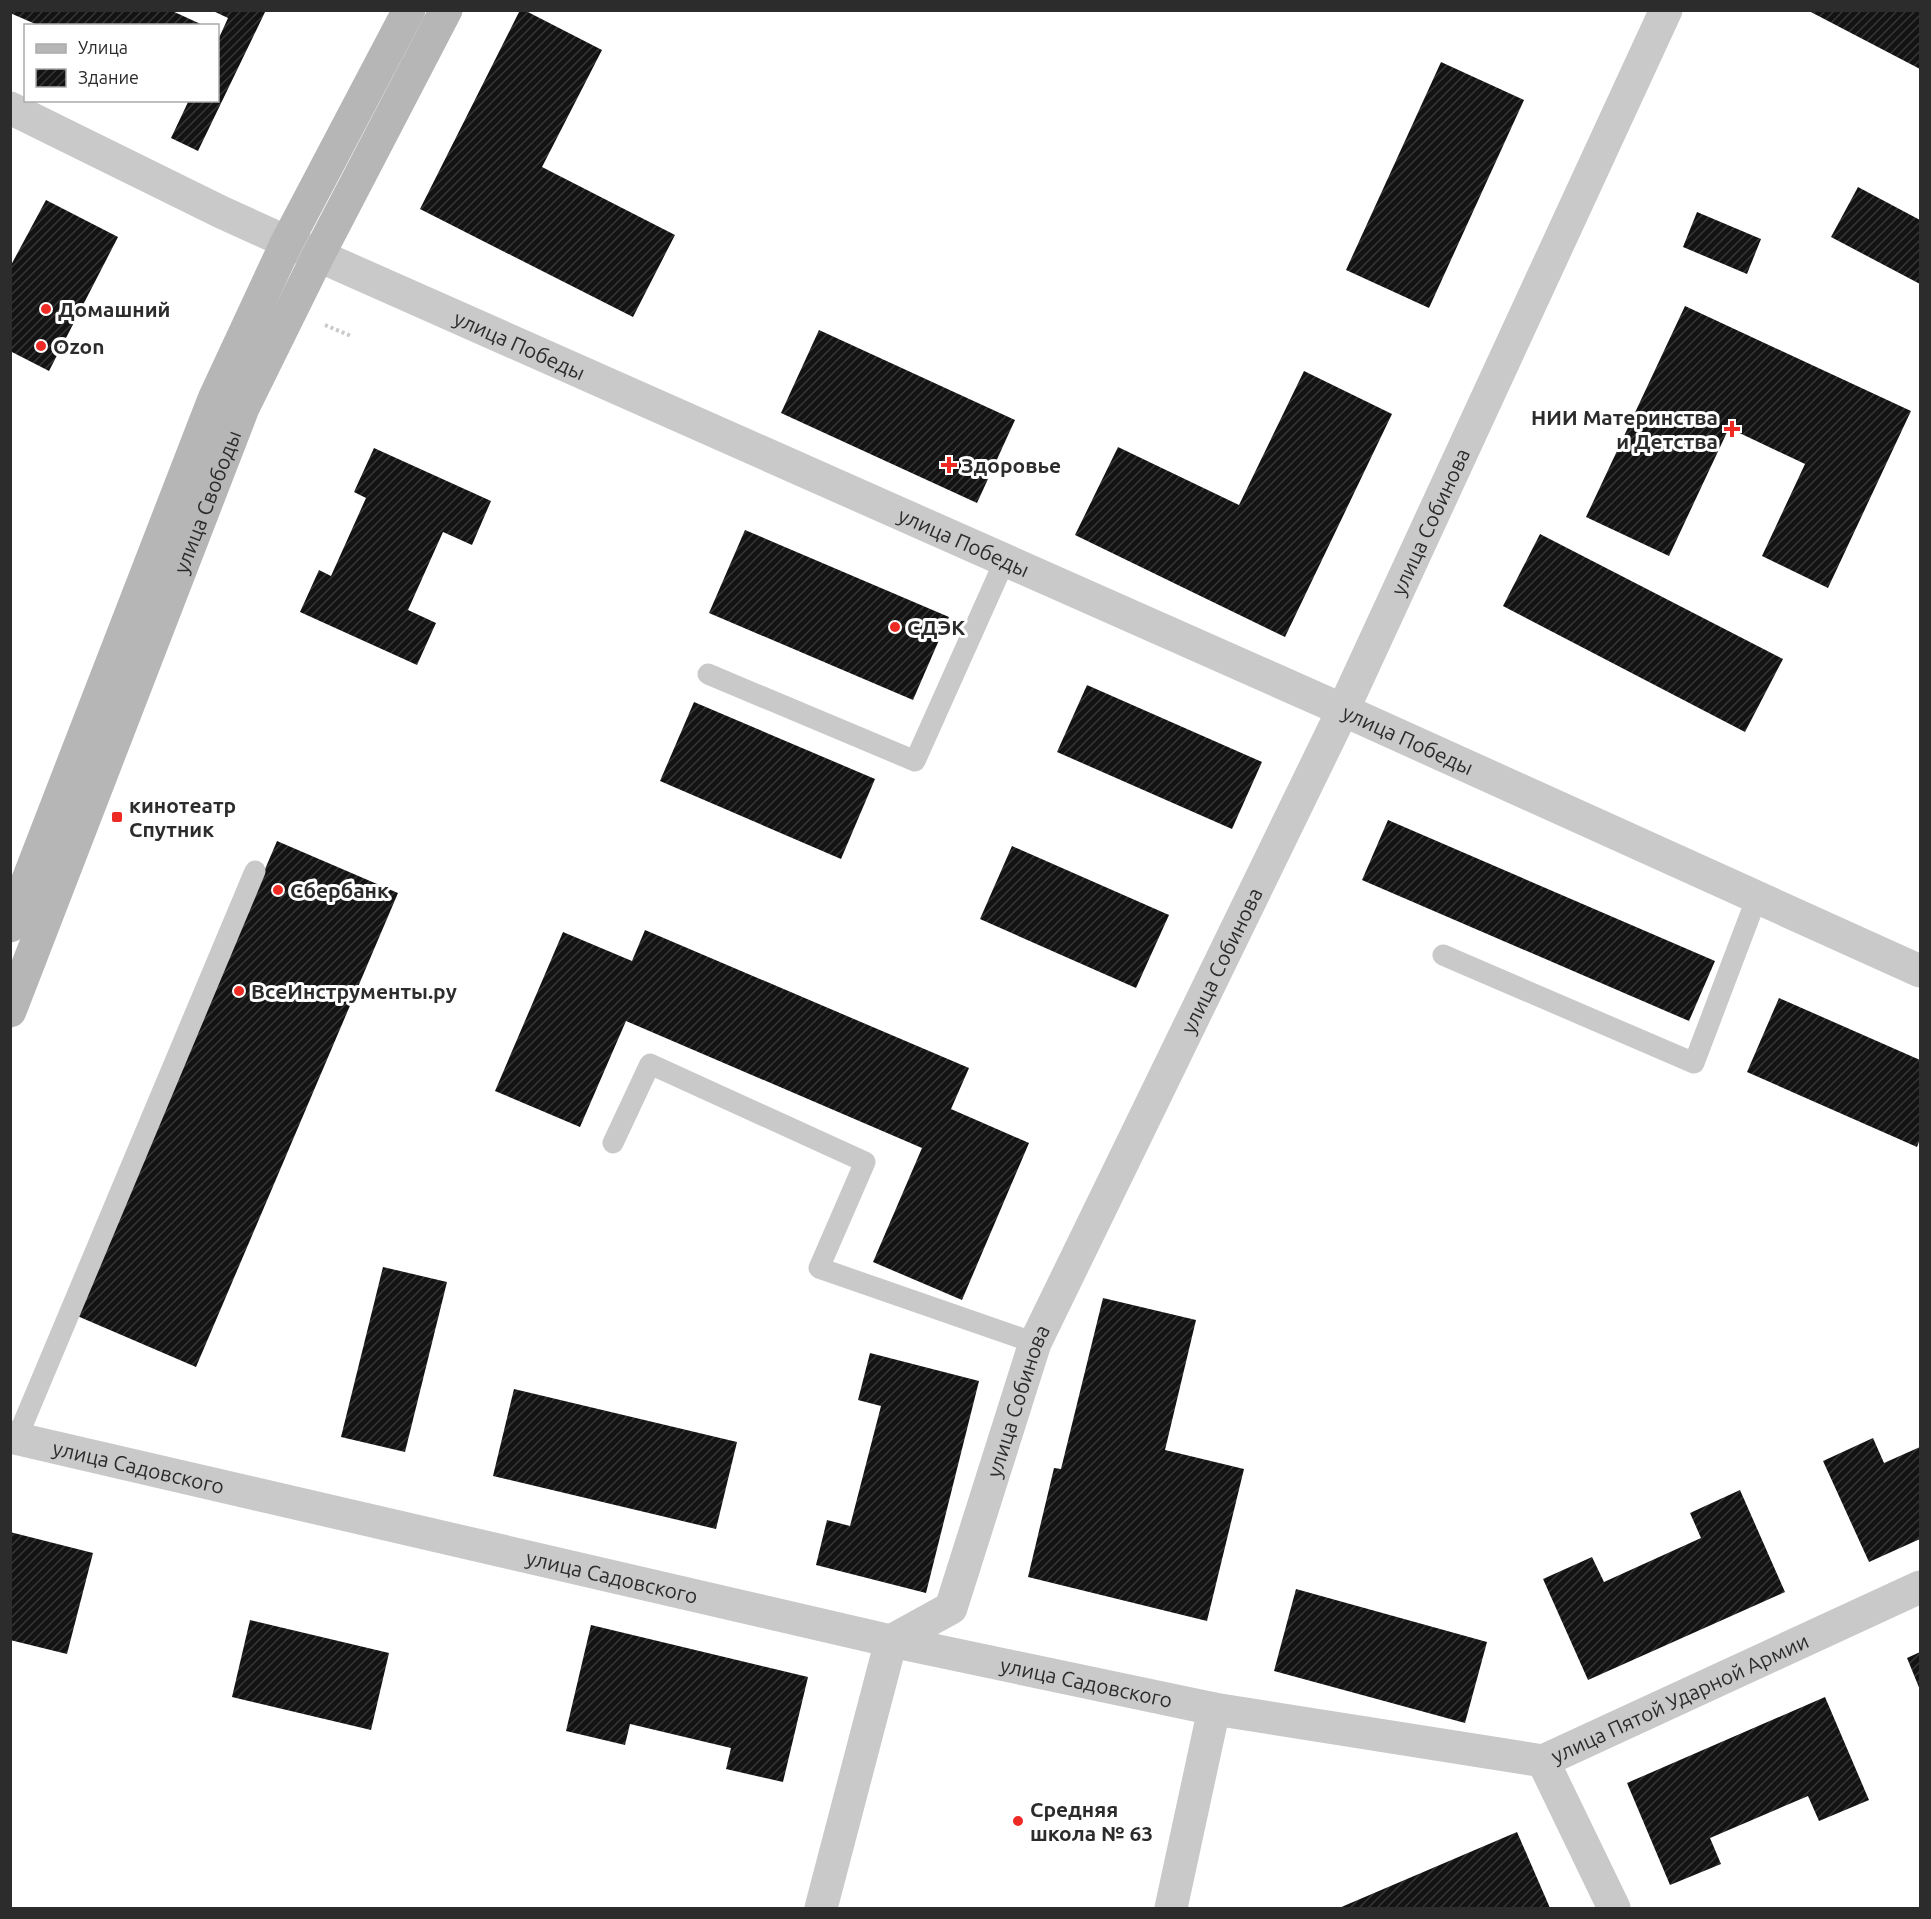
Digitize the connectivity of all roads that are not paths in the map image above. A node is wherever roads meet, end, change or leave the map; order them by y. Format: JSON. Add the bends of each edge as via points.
{"nodes":[{"id":1,"x":409,"y":10,"type":"edge"},
{"id":2,"x":446,"y":10,"type":"edge"},
{"id":3,"x":1666,"y":10,"type":"edge"},
{"id":4,"x":10,"y":108,"type":"edge"},
{"id":5,"x":287,"y":242,"type":"junction"},
{"id":6,"x":318,"y":256,"type":"junction"},
{"id":7,"x":1005,"y":560,"type":"junction"},
{"id":8,"x":708,"y":674,"type":"dead end"},
{"id":9,"x":1343,"y":710,"type":"junction"},
{"id":10,"x":255,"y":871,"type":"dead end"},
{"id":11,"x":1757,"y":897,"type":"junction"},
{"id":12,"x":10,"y":926,"type":"edge"},
{"id":13,"x":1443,"y":955,"type":"dead end"},
{"id":14,"x":1920,"y":971,"type":"edge"},
{"id":15,"x":10,"y":1011,"type":"edge"},
{"id":16,"x":613,"y":1143,"type":"dead end"},
{"id":17,"x":1035,"y":1343,"type":"junction"},
{"id":18,"x":14,"y":1437,"type":"edge"},
{"id":19,"x":1920,"y":1587,"type":"edge"},
{"id":20,"x":891,"y":1641,"type":"junction"},
{"id":21,"x":1214,"y":1709,"type":"junction"},
{"id":22,"x":1544,"y":1761,"type":"junction"},
{"id":23,"x":821,"y":1908,"type":"edge"},
{"id":24,"x":1171,"y":1908,"type":"edge"},
{"id":25,"x":1614,"y":1908,"type":"edge"}],
"edges":[{"from":1,"to":5,"type":"main road","name":"улица Свободы"},
{"from":2,"to":6,"type":"main road","name":"улица Свободы"},
{"from":3,"to":9,"type":"street","name":"улица Собинова"},
{"from":4,"to":5,"type":"street","name":"улица Победы"},
{"from":5,"to":6,"type":"street","name":"улица Победы"},
{"from":5,"to":12,"type":"main road","name":"улица Свободы","via":[[214,399]]},
{"from":6,"to":7,"type":"street","name":"улица Победы"},
{"from":6,"to":15,"type":"main road","name":"улица Свободы","via":[[243,408]]},
{"from":7,"to":8,"type":"lane","via":[[915,761]]},
{"from":7,"to":9,"type":"street","name":"улица Победы"},
{"from":9,"to":11,"type":"street","name":"улица Победы"},
{"from":9,"to":17,"type":"street","name":"улица Собинова"},
{"from":10,"to":18,"type":"lane"},
{"from":11,"to":13,"type":"lane","via":[[1694,1063]]},
{"from":11,"to":14,"type":"street","name":"улица Победы"},
{"from":16,"to":17,"type":"lane","via":[[650,1064],[865,1162],[819,1268]]},
{"from":17,"to":20,"type":"street","name":"улица Собинова","via":[[951,1608]]},
{"from":18,"to":20,"type":"street","name":"улица Садовского"},
{"from":19,"to":22,"type":"street","name":"улица Пятой Ударной Армии"},
{"from":20,"to":21,"type":"street","name":"улица Садовского"},
{"from":20,"to":23,"type":"street"},
{"from":21,"to":22,"type":"street","name":"улица Пятой Ударной Армии"},
{"from":21,"to":24,"type":"street"},
{"from":22,"to":25,"type":"street"}]}
